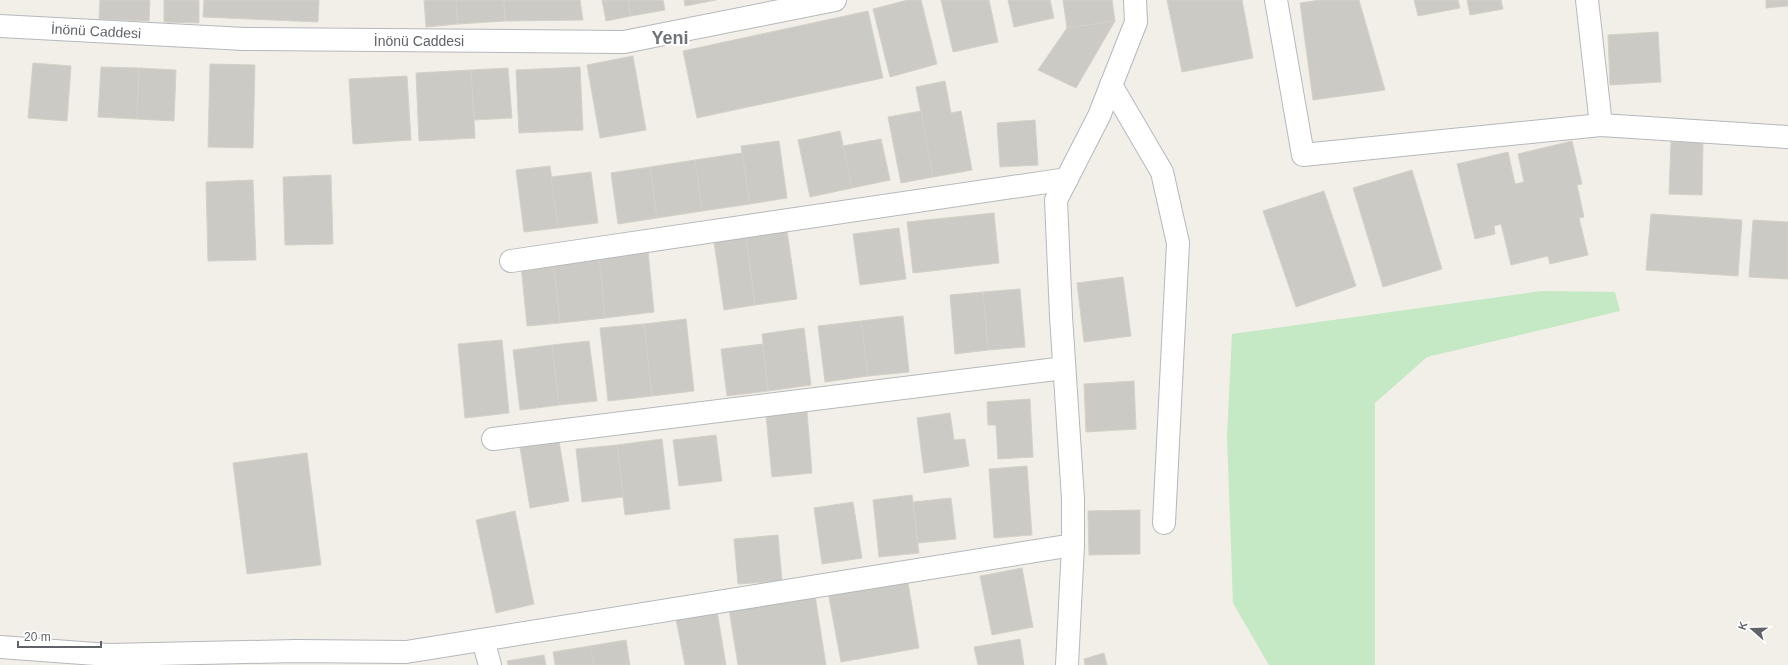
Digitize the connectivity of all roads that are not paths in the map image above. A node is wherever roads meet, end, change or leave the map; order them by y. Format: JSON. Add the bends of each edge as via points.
{"nodes":[{"id":1,"x":835,"y":0,"type":"edge"},
{"id":2,"x":1134,"y":0,"type":"edge"},
{"id":3,"x":1276,"y":0,"type":"edge"},
{"id":4,"x":1587,"y":0,"type":"edge"},
{"id":5,"x":0,"y":26,"type":"edge"},
{"id":6,"x":1111,"y":85,"type":"junction"},
{"id":7,"x":1601,"y":125,"type":"junction"},
{"id":8,"x":1788,"y":136,"type":"edge"},
{"id":9,"x":1067,"y":179,"type":"junction"},
{"id":10,"x":511,"y":261,"type":"dead end"},
{"id":11,"x":1064,"y":368,"type":"junction"},
{"id":12,"x":493,"y":439,"type":"dead end"},
{"id":13,"x":1164,"y":523,"type":"dead end"},
{"id":14,"x":1073,"y":545,"type":"junction"},
{"id":15,"x":483,"y":640,"type":"junction"},
{"id":16,"x":0,"y":647,"type":"edge"},
{"id":17,"x":490,"y":665,"type":"edge"},
{"id":18,"x":1067,"y":665,"type":"edge"}],
"edges":[{"from":1,"to":5,"type":"street","name":"İnönü Caddesi","via":[[624,42],[244,39]]},
{"from":2,"to":6,"type":"street","via":[[1136,22]]},
{"from":3,"to":7,"type":"street","via":[[1303,155]]},
{"from":4,"to":7,"type":"street"},
{"from":6,"to":9,"type":"street","via":[[1099,116]]},
{"from":6,"to":13,"type":"street","via":[[1162,172],[1178,243]]},
{"from":7,"to":8,"type":"street"},
{"from":9,"to":10,"type":"street"},
{"from":9,"to":11,"type":"street","via":[[1056,200]]},
{"from":11,"to":12,"type":"street"},
{"from":11,"to":14,"type":"street","via":[[1073,499]]},
{"from":14,"to":15,"type":"street"},
{"from":14,"to":18,"type":"street"},
{"from":15,"to":16,"type":"street","via":[[406,652],[296,651],[109,655]]},
{"from":15,"to":17,"type":"street"}]}
